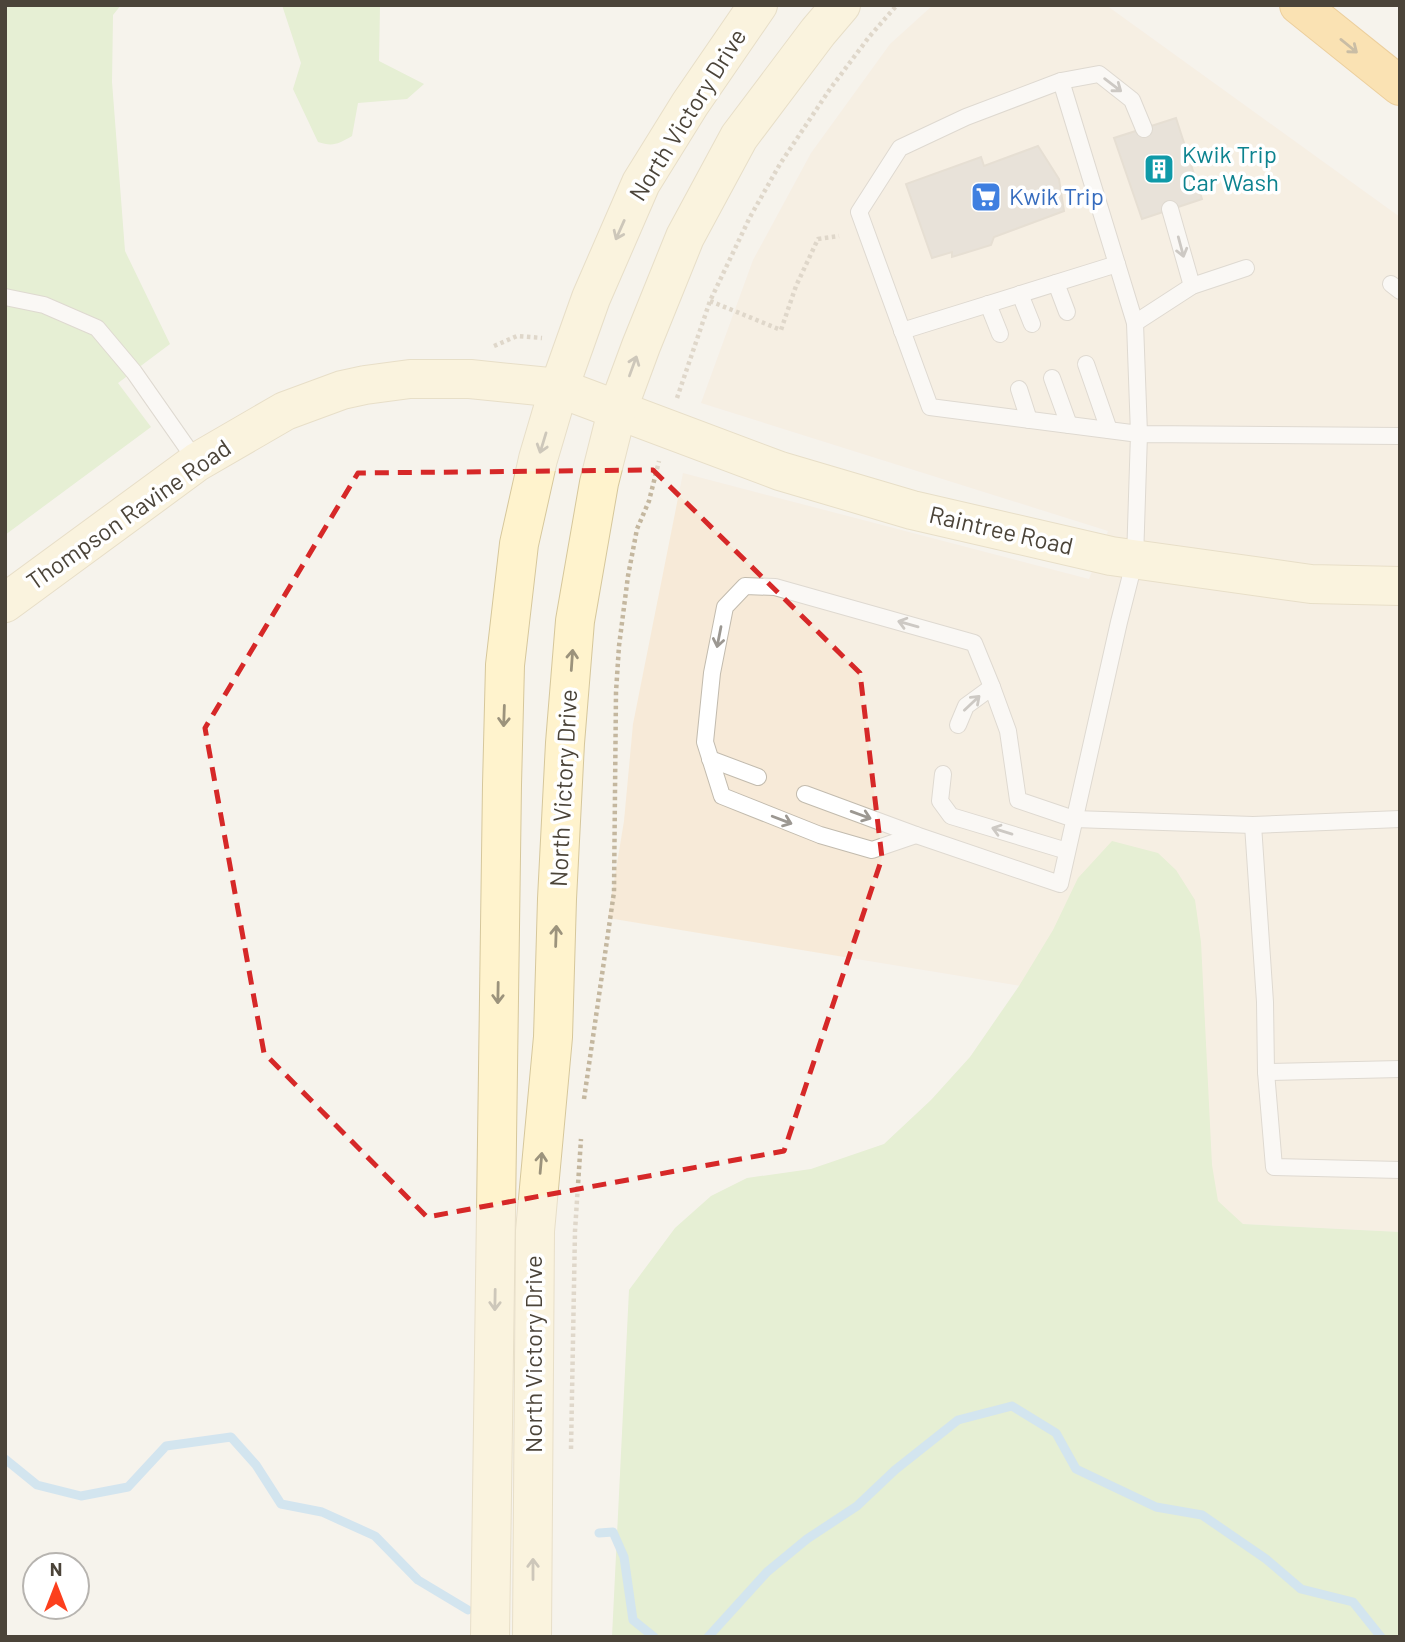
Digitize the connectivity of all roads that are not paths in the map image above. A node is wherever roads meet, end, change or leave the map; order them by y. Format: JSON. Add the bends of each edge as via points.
{"nodes":[{"id":1,"x":758,"y":5,"type":"edge"},
{"id":2,"x":841,"y":5,"type":"edge"},
{"id":3,"x":1299,"y":5,"type":"edge"},
{"id":4,"x":1061,"y":81,"type":"junction"},
{"id":5,"x":1400,"y":86,"type":"edge"},
{"id":6,"x":1144,"y":129,"type":"dead end"},
{"id":7,"x":1170,"y":209,"type":"dead end"},
{"id":8,"x":1117,"y":264,"type":"junction"},
{"id":9,"x":1246,"y":268,"type":"dead end"},
{"id":10,"x":1056,"y":283,"type":"junction"},
{"id":11,"x":1192,"y":286,"type":"junction"},
{"id":12,"x":1020,"y":294,"type":"junction"},
{"id":13,"x":5,"y":297,"type":"edge"},
{"id":14,"x":988,"y":304,"type":"junction"},
{"id":15,"x":1067,"y":312,"type":"dead end"},
{"id":16,"x":1135,"y":323,"type":"junction"},
{"id":17,"x":1032,"y":324,"type":"dead end"},
{"id":18,"x":902,"y":331,"type":"junction"},
{"id":19,"x":1000,"y":334,"type":"dead end"},
{"id":20,"x":1086,"y":364,"type":"dead end"},
{"id":21,"x":1052,"y":378,"type":"dead end"},
{"id":22,"x":559,"y":388,"type":"junction"},
{"id":23,"x":1019,"y":389,"type":"dead end"},
{"id":24,"x":617,"y":411,"type":"junction"},
{"id":25,"x":1029,"y":420,"type":"junction"},
{"id":26,"x":1069,"y":425,"type":"junction"},
{"id":27,"x":1110,"y":430,"type":"junction"},
{"id":28,"x":1139,"y":434,"type":"junction"},
{"id":29,"x":1400,"y":436,"type":"edge"},
{"id":30,"x":197,"y":462,"type":"junction"},
{"id":31,"x":1135,"y":559,"type":"junction"},
{"id":32,"x":1400,"y":586,"type":"edge"},
{"id":33,"x":5,"y":603,"type":"edge"},
{"id":34,"x":992,"y":687,"type":"junction"},
{"id":35,"x":958,"y":725,"type":"dead end"},
{"id":36,"x":710,"y":759,"type":"junction"},
{"id":37,"x":943,"y":774,"type":"dead end"},
{"id":38,"x":758,"y":777,"type":"dead end"},
{"id":39,"x":805,"y":794,"type":"dead end"},
{"id":40,"x":1074,"y":819,"type":"junction"},
{"id":41,"x":1400,"y":819,"type":"edge"},
{"id":42,"x":1253,"y":825,"type":"junction"},
{"id":43,"x":916,"y":835,"type":"junction"},
{"id":44,"x":1067,"y":851,"type":"junction"},
{"id":45,"x":1400,"y":1069,"type":"edge"},
{"id":46,"x":1266,"y":1072,"type":"junction"},
{"id":47,"x":1400,"y":1170,"type":"edge"},
{"id":48,"x":490,"y":1637,"type":"edge"},
{"id":49,"x":532,"y":1637,"type":"edge"}],
"edges":[{"from":1,"to":22,"type":"main road","name":"North Victory Drive","one_way":true,"via":[[641,183],[591,298]]},
{"from":24,"to":2,"type":"main road","name":"North Victory Drive","one_way":true,"via":[[685,237],[738,137]]},
{"from":3,"to":5,"type":"highway","one_way":true},
{"from":4,"to":6,"type":"lane","one_way":true,"via":[[1099,74],[1132,100]]},
{"from":4,"to":8,"type":"lane"},
{"from":4,"to":18,"type":"lane","via":[[900,148],[886,169],[859,212]]},
{"from":7,"to":11,"type":"lane","one_way":true},
{"from":8,"to":10,"type":"lane"},
{"from":8,"to":16,"type":"lane"},
{"from":9,"to":11,"type":"lane"},
{"from":10,"to":12,"type":"lane"},
{"from":10,"to":15,"type":"lane"},
{"from":11,"to":16,"type":"lane"},
{"from":12,"to":14,"type":"lane"},
{"from":12,"to":17,"type":"lane"},
{"from":13,"to":30,"type":"lane","via":[[44,305],[97,328]]},
{"from":14,"to":18,"type":"lane"},
{"from":14,"to":19,"type":"lane"},
{"from":16,"to":28,"type":"lane"},
{"from":18,"to":25,"type":"lane","via":[[930,407]]},
{"from":20,"to":27,"type":"lane"},
{"from":21,"to":26,"type":"lane"},
{"from":22,"to":24,"type":"main road","name":"Thompson Ravine Road"},
{"from":22,"to":30,"type":"main road","name":"Thompson Ravine Road","via":[[470,379],[366,385],[285,411]]},
{"from":22,"to":48,"type":"main road","name":"North Victory Drive","one_way":true,"via":[[519,544],[505,665]]},
{"from":23,"to":25,"type":"lane"},
{"from":24,"to":31,"type":"main road","name":"Raintree Road","via":[[780,471],[912,510]]},
{"from":49,"to":24,"type":"main road","name":"North Victory Drive","one_way":true,"via":[[535,1231],[553,1037],[565,743],[575,621],[599,483]]},
{"from":25,"to":26,"type":"lane"},
{"from":26,"to":27,"type":"lane"},
{"from":27,"to":28,"type":"lane"},
{"from":28,"to":29,"type":"lane"},
{"from":28,"to":31,"type":"lane"},
{"from":30,"to":33,"type":"main road","name":"Thompson Ravine Road"},
{"from":31,"to":32,"type":"main road","name":"Raintree Road","via":[[1311,584]]},
{"from":31,"to":40,"type":"lane"},
{"from":35,"to":34,"type":"lane","one_way":true,"via":[[966,706]]},
{"from":34,"to":36,"type":"lane","one_way":true,"via":[[974,643],[775,587],[745,586],[725,607],[705,742]]},
{"from":34,"to":40,"type":"lane","via":[[1008,731],[1018,800]]},
{"from":36,"to":38,"type":"lane"},
{"from":36,"to":43,"type":"lane","one_way":true,"via":[[722,796],[820,835],[872,850]]},
{"from":44,"to":37,"type":"lane","one_way":true,"via":[[951,816],[940,801]]},
{"from":39,"to":43,"type":"lane","one_way":true},
{"from":40,"to":42,"type":"lane"},
{"from":40,"to":44,"type":"lane"},
{"from":41,"to":42,"type":"lane"},
{"from":42,"to":46,"type":"lane"},
{"from":43,"to":44,"type":"lane","via":[[1060,884]]},
{"from":45,"to":46,"type":"lane"},
{"from":46,"to":47,"type":"lane","via":[[1274,1167]]}]}
